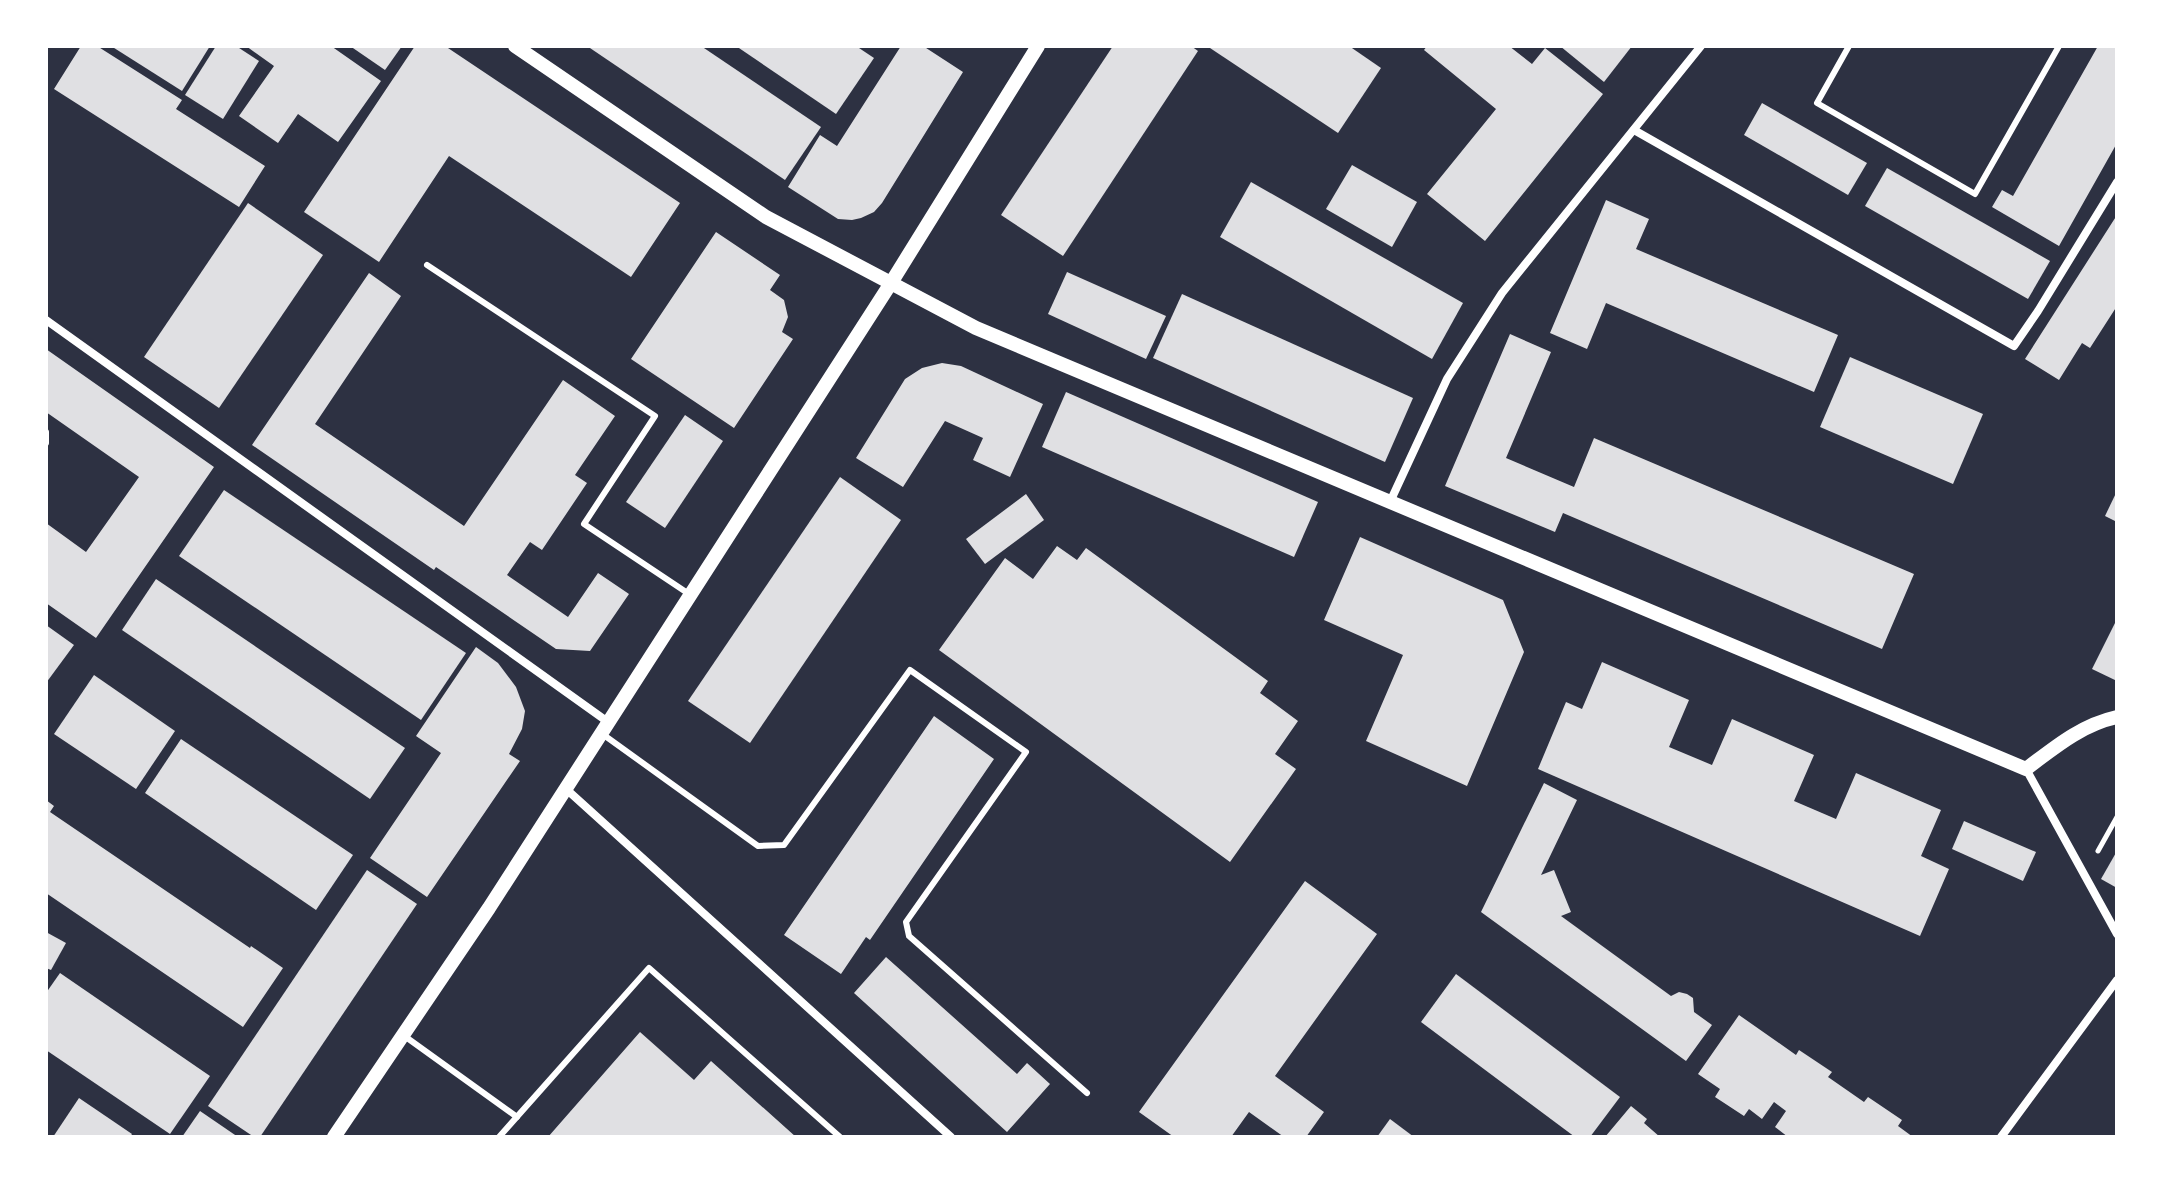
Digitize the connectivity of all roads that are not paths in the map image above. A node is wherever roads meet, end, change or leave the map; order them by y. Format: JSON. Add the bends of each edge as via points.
{"nodes":[{"id":1,"x":515,"y":46,"type":"edge"},
{"id":2,"x":1038,"y":46,"type":"edge"},
{"id":3,"x":1701,"y":46,"type":"edge"},
{"id":4,"x":1849,"y":46,"type":"edge"},
{"id":5,"x":2059,"y":46,"type":"edge"},
{"id":6,"x":1634,"y":130,"type":"junction"},
{"id":7,"x":2117,"y":182,"type":"edge"},
{"id":8,"x":427,"y":265,"type":"dead end"},
{"id":9,"x":891,"y":283,"type":"junction"},
{"id":10,"x":46,"y":320,"type":"edge"},
{"id":11,"x":46,"y":432,"type":"edge"},
{"id":12,"x":46,"y":443,"type":"edge"},
{"id":13,"x":1390,"y":502,"type":"junction"},
{"id":14,"x":690,"y":594,"type":"junction"},
{"id":15,"x":2117,"y":717,"type":"edge"},
{"id":16,"x":604,"y":728,"type":"junction"},
{"id":17,"x":2026,"y":769,"type":"junction"},
{"id":18,"x":565,"y":788,"type":"junction"},
{"id":19,"x":2117,"y":934,"type":"edge"},
{"id":20,"x":2117,"y":980,"type":"edge"},
{"id":21,"x":403,"y":1035,"type":"junction"},
{"id":22,"x":1087,"y":1093,"type":"dead end"},
{"id":23,"x":517,"y":1117,"type":"junction"},
{"id":24,"x":334,"y":1137,"type":"edge"},
{"id":25,"x":499,"y":1137,"type":"edge"},
{"id":26,"x":840,"y":1137,"type":"edge"},
{"id":27,"x":951,"y":1137,"type":"edge"},
{"id":28,"x":2001,"y":1137,"type":"edge"}],
"edges":[{"from":1,"to":9,"type":"street","via":[[766,217]]},
{"from":2,"to":9,"type":"street"},
{"from":3,"to":6,"type":"street"},
{"from":4,"to":5,"type":"lane","via":[[1817,103],[1975,194]]},
{"from":6,"to":7,"type":"street","via":[[2014,346]]},
{"from":6,"to":13,"type":"street","via":[[1502,293],[1447,379]]},
{"from":8,"to":14,"type":"lane","via":[[655,416],[584,524]]},
{"from":9,"to":13,"type":"street","via":[[976,328]]},
{"from":9,"to":14,"type":"street"},
{"from":10,"to":16,"type":"street"},
{"from":11,"to":12,"type":"lane"},
{"from":13,"to":17,"type":"street"},
{"from":14,"to":16,"type":"street"},
{"from":15,"to":17,"type":"street","via":[[2069,736]]},
{"from":16,"to":18,"type":"street"},
{"from":16,"to":22,"type":"lane","via":[[758,846],[784,845],[910,670],[1026,752],[906,922],[909,936]]},
{"from":17,"to":19,"type":"street"},
{"from":18,"to":21,"type":"street"},
{"from":18,"to":27,"type":"street"},
{"from":20,"to":28,"type":"street"},
{"from":21,"to":23,"type":"lane"},
{"from":21,"to":24,"type":"street"},
{"from":23,"to":25,"type":"lane"},
{"from":23,"to":26,"type":"lane","via":[[649,968]]}]}
